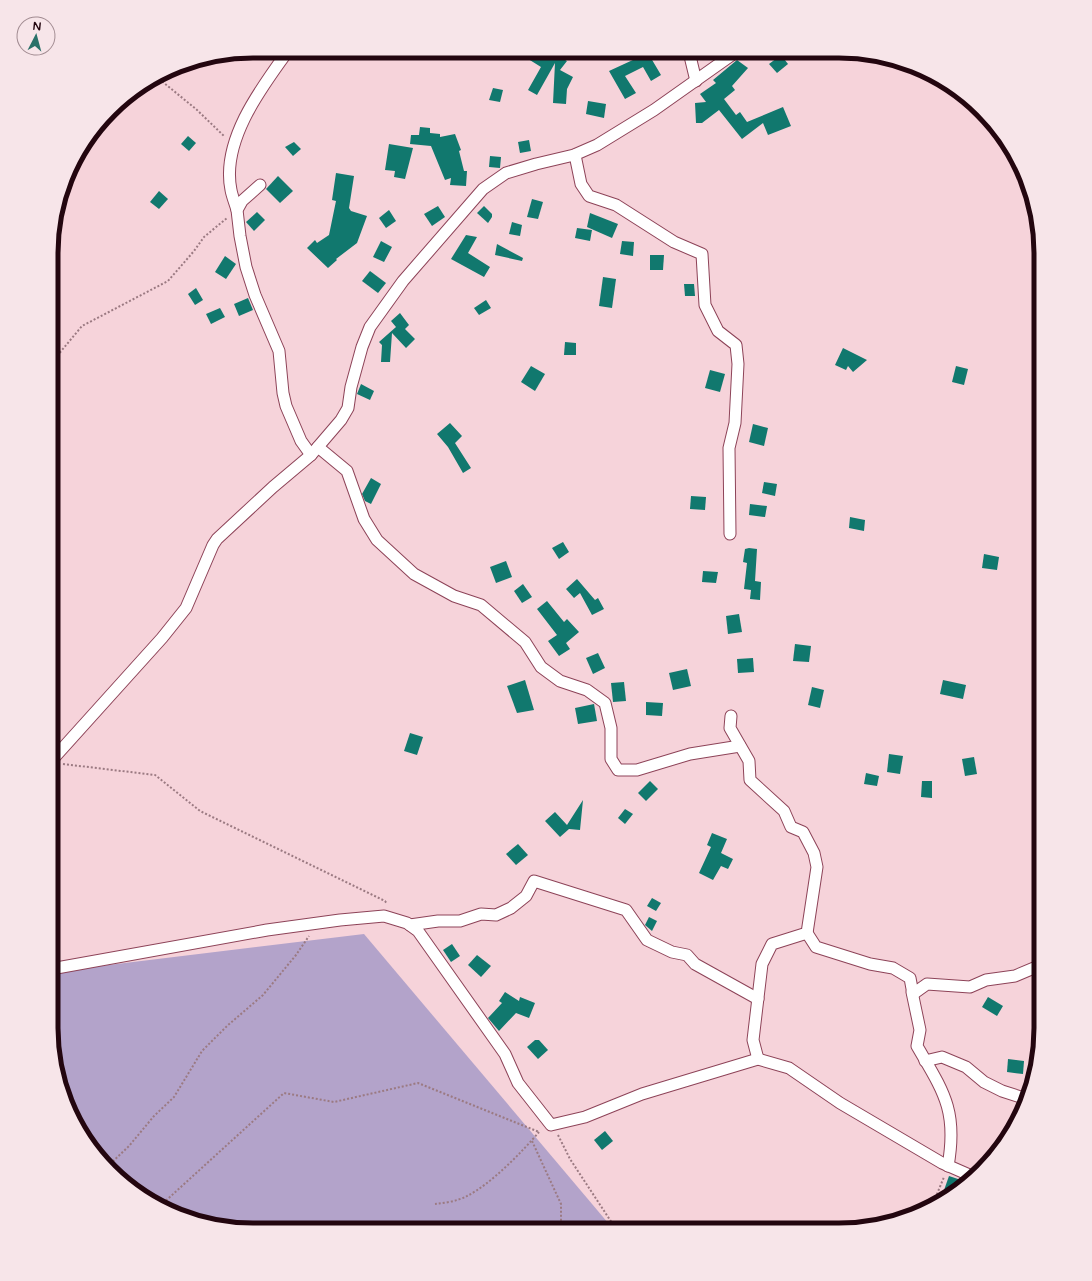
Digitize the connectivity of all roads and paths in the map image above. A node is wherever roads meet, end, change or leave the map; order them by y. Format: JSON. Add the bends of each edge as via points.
{"nodes":[{"id":1,"x":283,"y":58,"type":"edge"},
{"id":2,"x":690,"y":58,"type":"edge"},
{"id":3,"x":728,"y":58,"type":"edge"},
{"id":4,"x":161,"y":81,"type":"edge"},
{"id":5,"x":696,"y":81,"type":"junction"},
{"id":6,"x":235,"y":143,"type":"junction"},
{"id":7,"x":575,"y":155,"type":"junction"},
{"id":8,"x":260,"y":185,"type":"dead end"},
{"id":9,"x":237,"y":210,"type":"junction"},
{"id":10,"x":58,"y":355,"type":"edge"},
{"id":11,"x":315,"y":451,"type":"junction"},
{"id":12,"x":730,"y":534,"type":"dead end"},
{"id":13,"x":731,"y":716,"type":"dead end"},
{"id":14,"x":740,"y":746,"type":"junction"},
{"id":15,"x":58,"y":759,"type":"edge"},
{"id":16,"x":58,"y":762,"type":"edge"},
{"id":17,"x":398,"y":920,"type":"junction"},
{"id":18,"x":312,"y":924,"type":"junction"},
{"id":19,"x":410,"y":925,"type":"junction"},
{"id":20,"x":807,"y":933,"type":"junction"},
{"id":21,"x":58,"y":967,"type":"edge"},
{"id":22,"x":1034,"y":968,"type":"edge"},
{"id":23,"x":912,"y":992,"type":"junction"},
{"id":24,"x":758,"y":999,"type":"junction"},
{"id":25,"x":758,"y":1059,"type":"junction"},
{"id":26,"x":925,"y":1061,"type":"junction"},
{"id":27,"x":1021,"y":1097,"type":"edge"},
{"id":28,"x":551,"y":1125,"type":"junction"},
{"id":29,"x":540,"y":1132,"type":"junction"},
{"id":30,"x":532,"y":1141,"type":"junction"},
{"id":31,"x":112,"y":1163,"type":"edge"},
{"id":32,"x":948,"y":1166,"type":"junction"},
{"id":33,"x":968,"y":1175,"type":"edge"},
{"id":34,"x":938,"y":1195,"type":"edge"},
{"id":35,"x":165,"y":1202,"type":"edge"},
{"id":36,"x":435,"y":1204,"type":"dead end"},
{"id":37,"x":561,"y":1223,"type":"edge"},
{"id":38,"x":612,"y":1223,"type":"edge"}],
"edges":[{"from":1,"to":6,"type":"street","via":[[256,96],[242,121]]},
{"from":2,"to":5,"type":"street"},
{"from":3,"to":5,"type":"street"},
{"from":4,"to":6,"type":"path"},
{"from":5,"to":7,"type":"street","via":[[597,145]]},
{"from":6,"to":9,"type":"street","via":[[230,167],[230,189]]},
{"from":7,"to":11,"type":"street","via":[[506,174],[483,189],[403,281],[370,327],[351,387],[348,408]]},
{"from":7,"to":12,"type":"street","via":[[582,184],[589,196],[616,205],[674,242],[702,254],[706,305],[718,331],[736,345],[738,364],[735,423],[729,448]]},
{"from":8,"to":9,"type":"street","via":[[245,198]]},
{"from":9,"to":10,"type":"path","via":[[204,237],[168,281],[82,326]]},
{"from":9,"to":11,"type":"street","via":[[250,281],[279,351],[286,406],[301,441]]},
{"from":11,"to":14,"type":"street","via":[[347,471],[364,519],[377,540],[414,574],[454,596],[481,605],[525,642],[541,666],[560,681],[586,690],[605,702],[611,728],[611,760],[618,770],[637,770],[690,754]]},
{"from":11,"to":15,"type":"street","via":[[217,539],[186,608]]},
{"from":13,"to":14,"type":"street","via":[[730,728]]},
{"from":14,"to":20,"type":"street","via":[[749,761],[750,780],[784,811],[791,827],[803,832],[814,853],[817,868]]},
{"from":16,"to":17,"type":"path","via":[[155,775],[200,811],[385,901]]},
{"from":17,"to":18,"type":"street","via":[[384,916]]},
{"from":17,"to":19,"type":"street"},
{"from":18,"to":21,"type":"street"},
{"from":18,"to":31,"type":"path","via":[[308,937],[263,995],[202,1051],[174,1096]]},
{"from":19,"to":24,"type":"street","via":[[460,921],[480,914],[496,915],[511,908],[526,896],[534,881],[626,910],[647,940],[672,952],[687,955],[696,964]]},
{"from":19,"to":28,"type":"street","via":[[418,931],[505,1054],[518,1083]]},
{"from":20,"to":23,"type":"street","via":[[816,947],[870,964],[893,968],[910,978]]},
{"from":20,"to":24,"type":"street","via":[[772,944],[762,964]]},
{"from":22,"to":23,"type":"street","via":[[1015,976],[986,980],[970,987],[927,984],[913,994]]},
{"from":23,"to":26,"type":"street","via":[[920,1030],[917,1046]]},
{"from":24,"to":25,"type":"street","via":[[753,1040]]},
{"from":25,"to":28,"type":"street","via":[[642,1094],[584,1117]]},
{"from":25,"to":32,"type":"street","via":[[789,1068],[840,1103]]},
{"from":26,"to":27,"type":"street","via":[[942,1057],[966,1068],[984,1082]]},
{"from":26,"to":32,"type":"street","via":[[936,1076],[951,1121],[952,1144]]},
{"from":28,"to":29,"type":"path"},
{"from":28,"to":38,"type":"path"},
{"from":29,"to":30,"type":"path"},
{"from":29,"to":35,"type":"path","via":[[418,1083],[334,1102],[284,1093]]},
{"from":30,"to":36,"type":"path","via":[[468,1196]]},
{"from":30,"to":37,"type":"path","via":[[561,1204]]},
{"from":32,"to":33,"type":"street"},
{"from":32,"to":34,"type":"path"}]}
